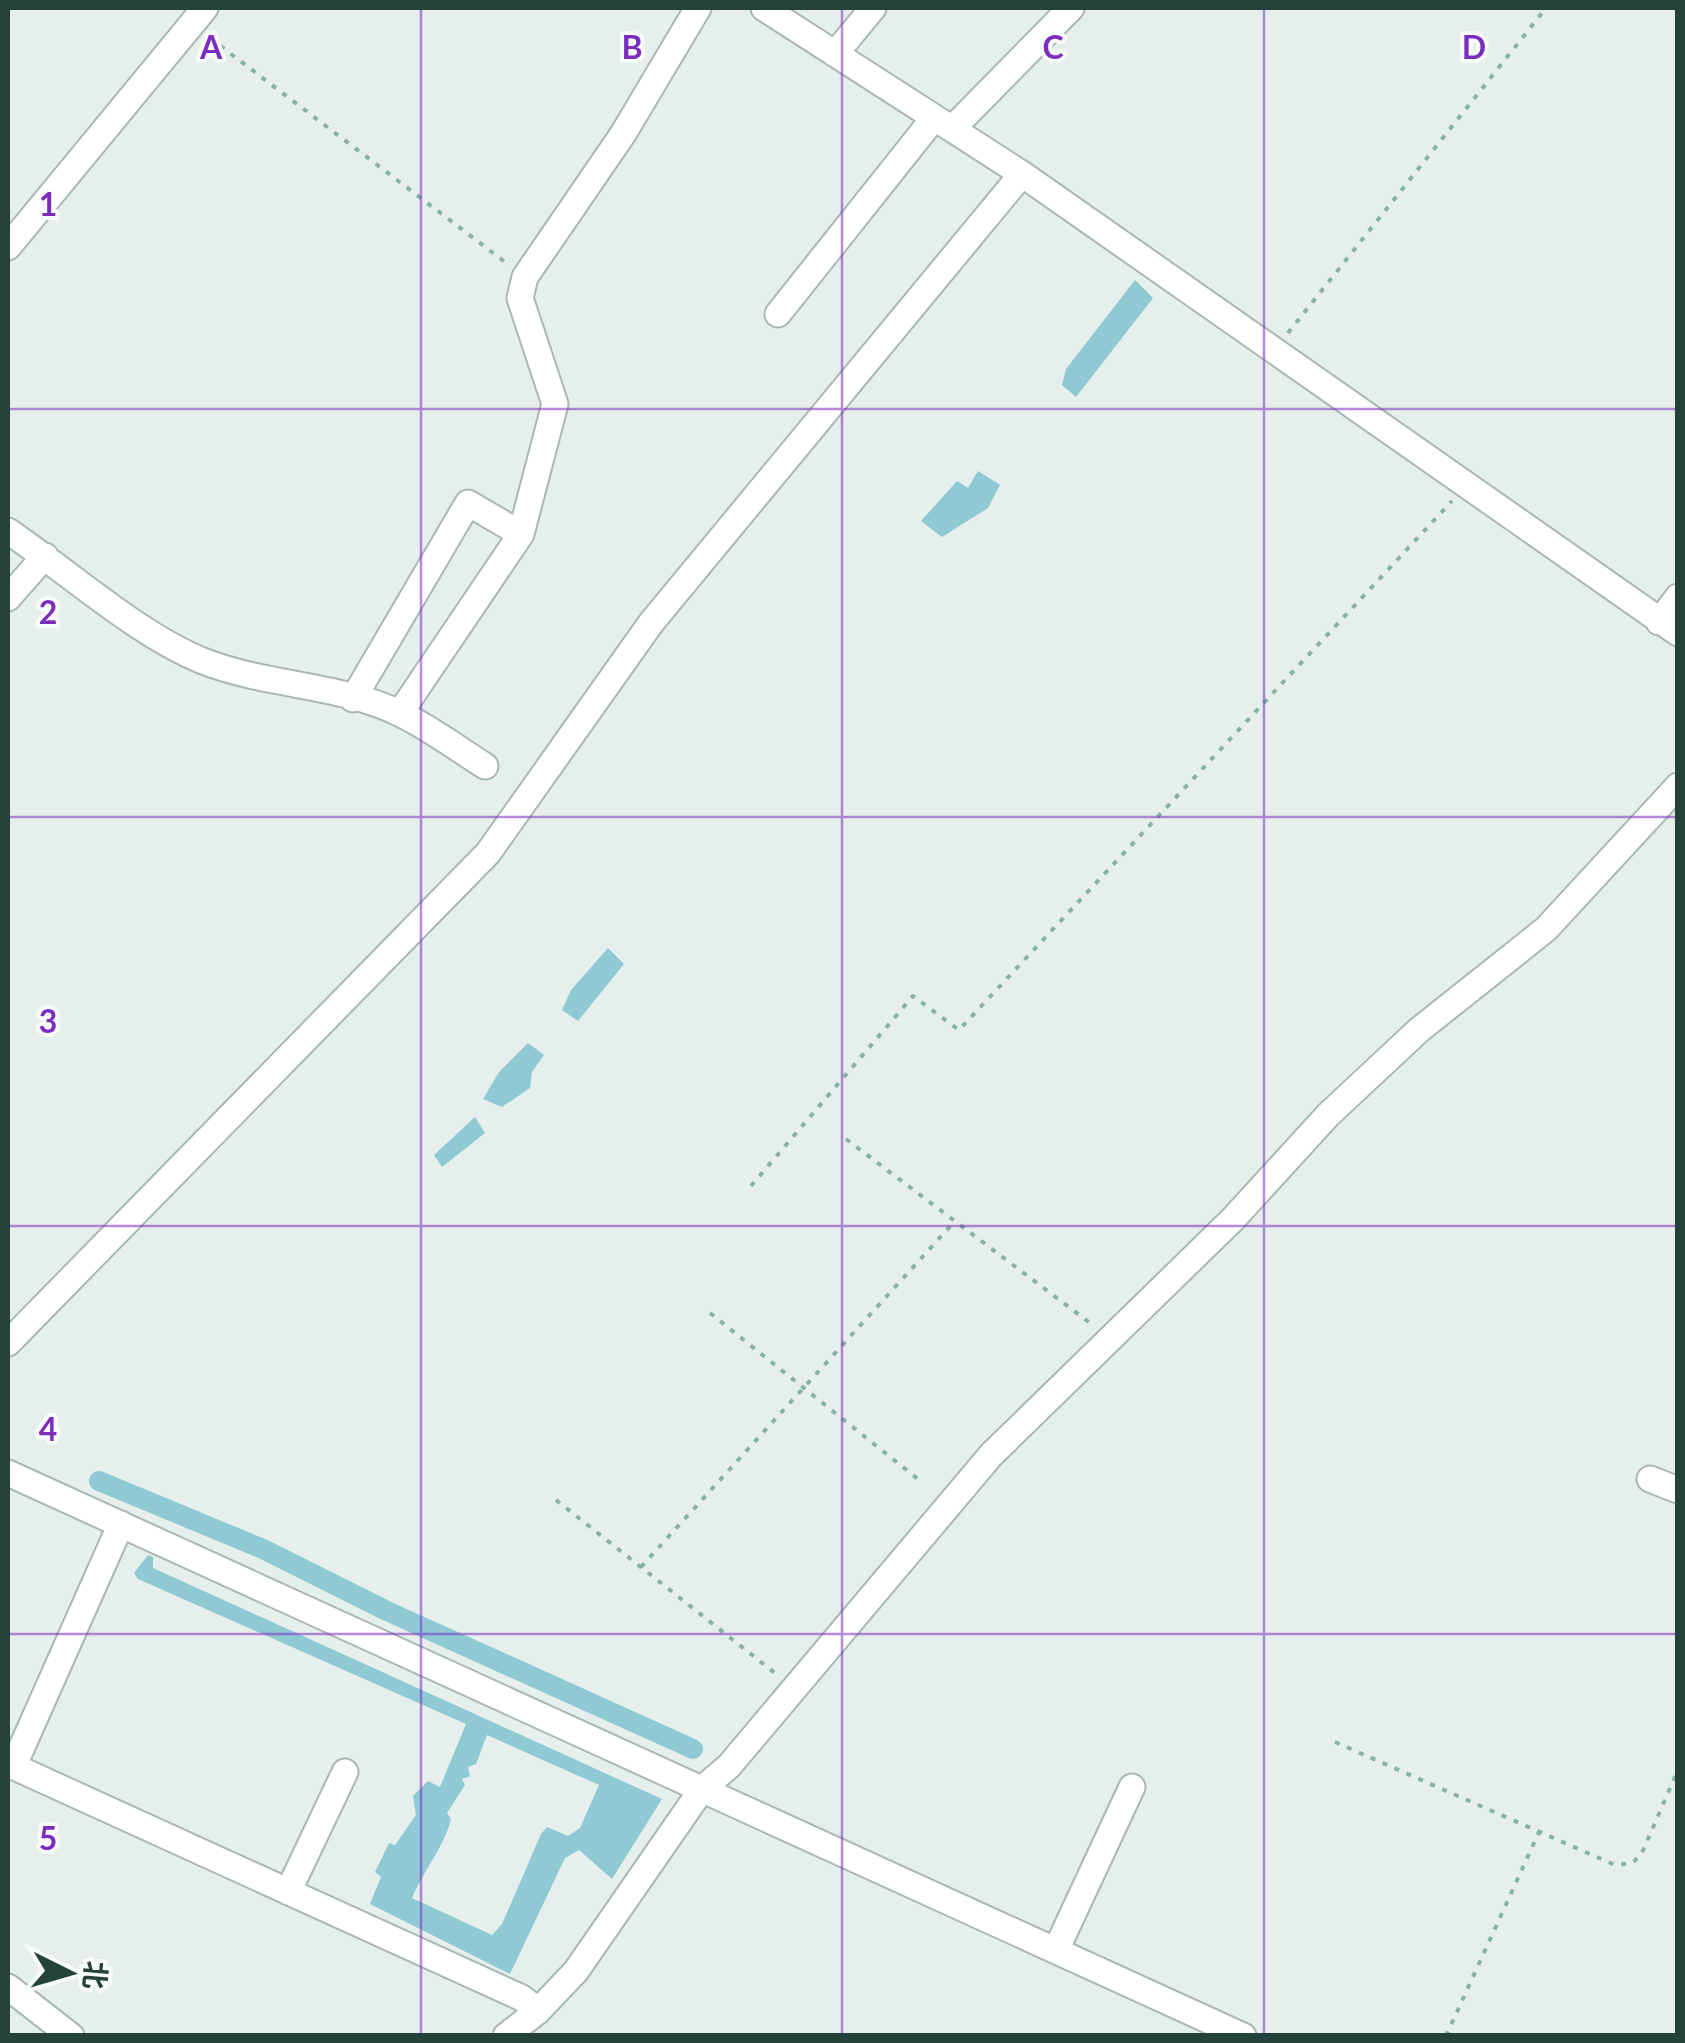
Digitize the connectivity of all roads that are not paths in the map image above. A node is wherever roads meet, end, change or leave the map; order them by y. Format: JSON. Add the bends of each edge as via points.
{"nodes":[{"id":1,"x":698,"y":8,"type":"edge"},
{"id":2,"x":764,"y":8,"type":"edge"},
{"id":3,"x":873,"y":8,"type":"edge"},
{"id":4,"x":1071,"y":8,"type":"edge"},
{"id":5,"x":198,"y":16,"type":"edge"},
{"id":6,"x":835,"y":54,"type":"junction"},
{"id":7,"x":943,"y":123,"type":"junction"},
{"id":8,"x":1022,"y":174,"type":"junction"},
{"id":9,"x":8,"y":247,"type":"edge"},
{"id":10,"x":778,"y":314,"type":"dead end"},
{"id":11,"x":8,"y":530,"type":"edge"},
{"id":12,"x":521,"y":534,"type":"junction"},
{"id":13,"x":45,"y":556,"type":"junction"},
{"id":14,"x":8,"y":598,"type":"edge"},
{"id":15,"x":1678,"y":598,"type":"edge"},
{"id":16,"x":1668,"y":628,"type":"edge"},
{"id":17,"x":353,"y":699,"type":"junction"},
{"id":18,"x":400,"y":712,"type":"junction"},
{"id":19,"x":485,"y":766,"type":"dead end"},
{"id":20,"x":1678,"y":786,"type":"edge"},
{"id":21,"x":8,"y":1343,"type":"edge"},
{"id":22,"x":8,"y":1473,"type":"edge"},
{"id":23,"x":1650,"y":1479,"type":"dead end"},
{"id":24,"x":1678,"y":1490,"type":"edge"},
{"id":25,"x":121,"y":1524,"type":"junction"},
{"id":26,"x":10,"y":1765,"type":"edge"},
{"id":27,"x":345,"y":1772,"type":"dead end"},
{"id":28,"x":1132,"y":1787,"type":"dead end"},
{"id":29,"x":702,"y":1789,"type":"junction"},
{"id":30,"x":288,"y":1892,"type":"junction"},
{"id":31,"x":1056,"y":1950,"type":"junction"},
{"id":32,"x":8,"y":1986,"type":"edge"},
{"id":33,"x":538,"y":2011,"type":"junction"},
{"id":34,"x":71,"y":2036,"type":"edge"},
{"id":35,"x":506,"y":2036,"type":"edge"},
{"id":36,"x":1243,"y":2036,"type":"edge"}],
"edges":[{"from":1,"to":12,"type":"street","via":[[623,134],[525,277],[520,298],[555,404]]},
{"from":2,"to":6,"type":"street"},
{"from":3,"to":6,"type":"street"},
{"from":4,"to":7,"type":"street"},
{"from":5,"to":9,"type":"street"},
{"from":6,"to":7,"type":"street"},
{"from":7,"to":8,"type":"street"},
{"from":7,"to":10,"type":"street"},
{"from":8,"to":16,"type":"street"},
{"from":8,"to":21,"type":"street","via":[[651,623],[488,853]]},
{"from":11,"to":13,"type":"street"},
{"from":12,"to":17,"type":"street","via":[[468,503]]},
{"from":12,"to":18,"type":"street"},
{"from":13,"to":14,"type":"street"},
{"from":13,"to":17,"type":"street","via":[[146,630],[201,660],[262,681]]},
{"from":15,"to":16,"type":"street"},
{"from":17,"to":18,"type":"street"},
{"from":18,"to":19,"type":"street"},
{"from":20,"to":29,"type":"street","via":[[1546,929],[1380,1067],[991,1454]]},
{"from":22,"to":25,"type":"street"},
{"from":23,"to":24,"type":"street"},
{"from":25,"to":26,"type":"street"},
{"from":25,"to":29,"type":"street"},
{"from":26,"to":30,"type":"street"},
{"from":27,"to":30,"type":"street"},
{"from":28,"to":31,"type":"street"},
{"from":29,"to":31,"type":"street"},
{"from":29,"to":33,"type":"street","via":[[576,1970]]},
{"from":30,"to":33,"type":"street"},
{"from":31,"to":36,"type":"street"},
{"from":32,"to":34,"type":"street"},
{"from":33,"to":35,"type":"street"}]}
